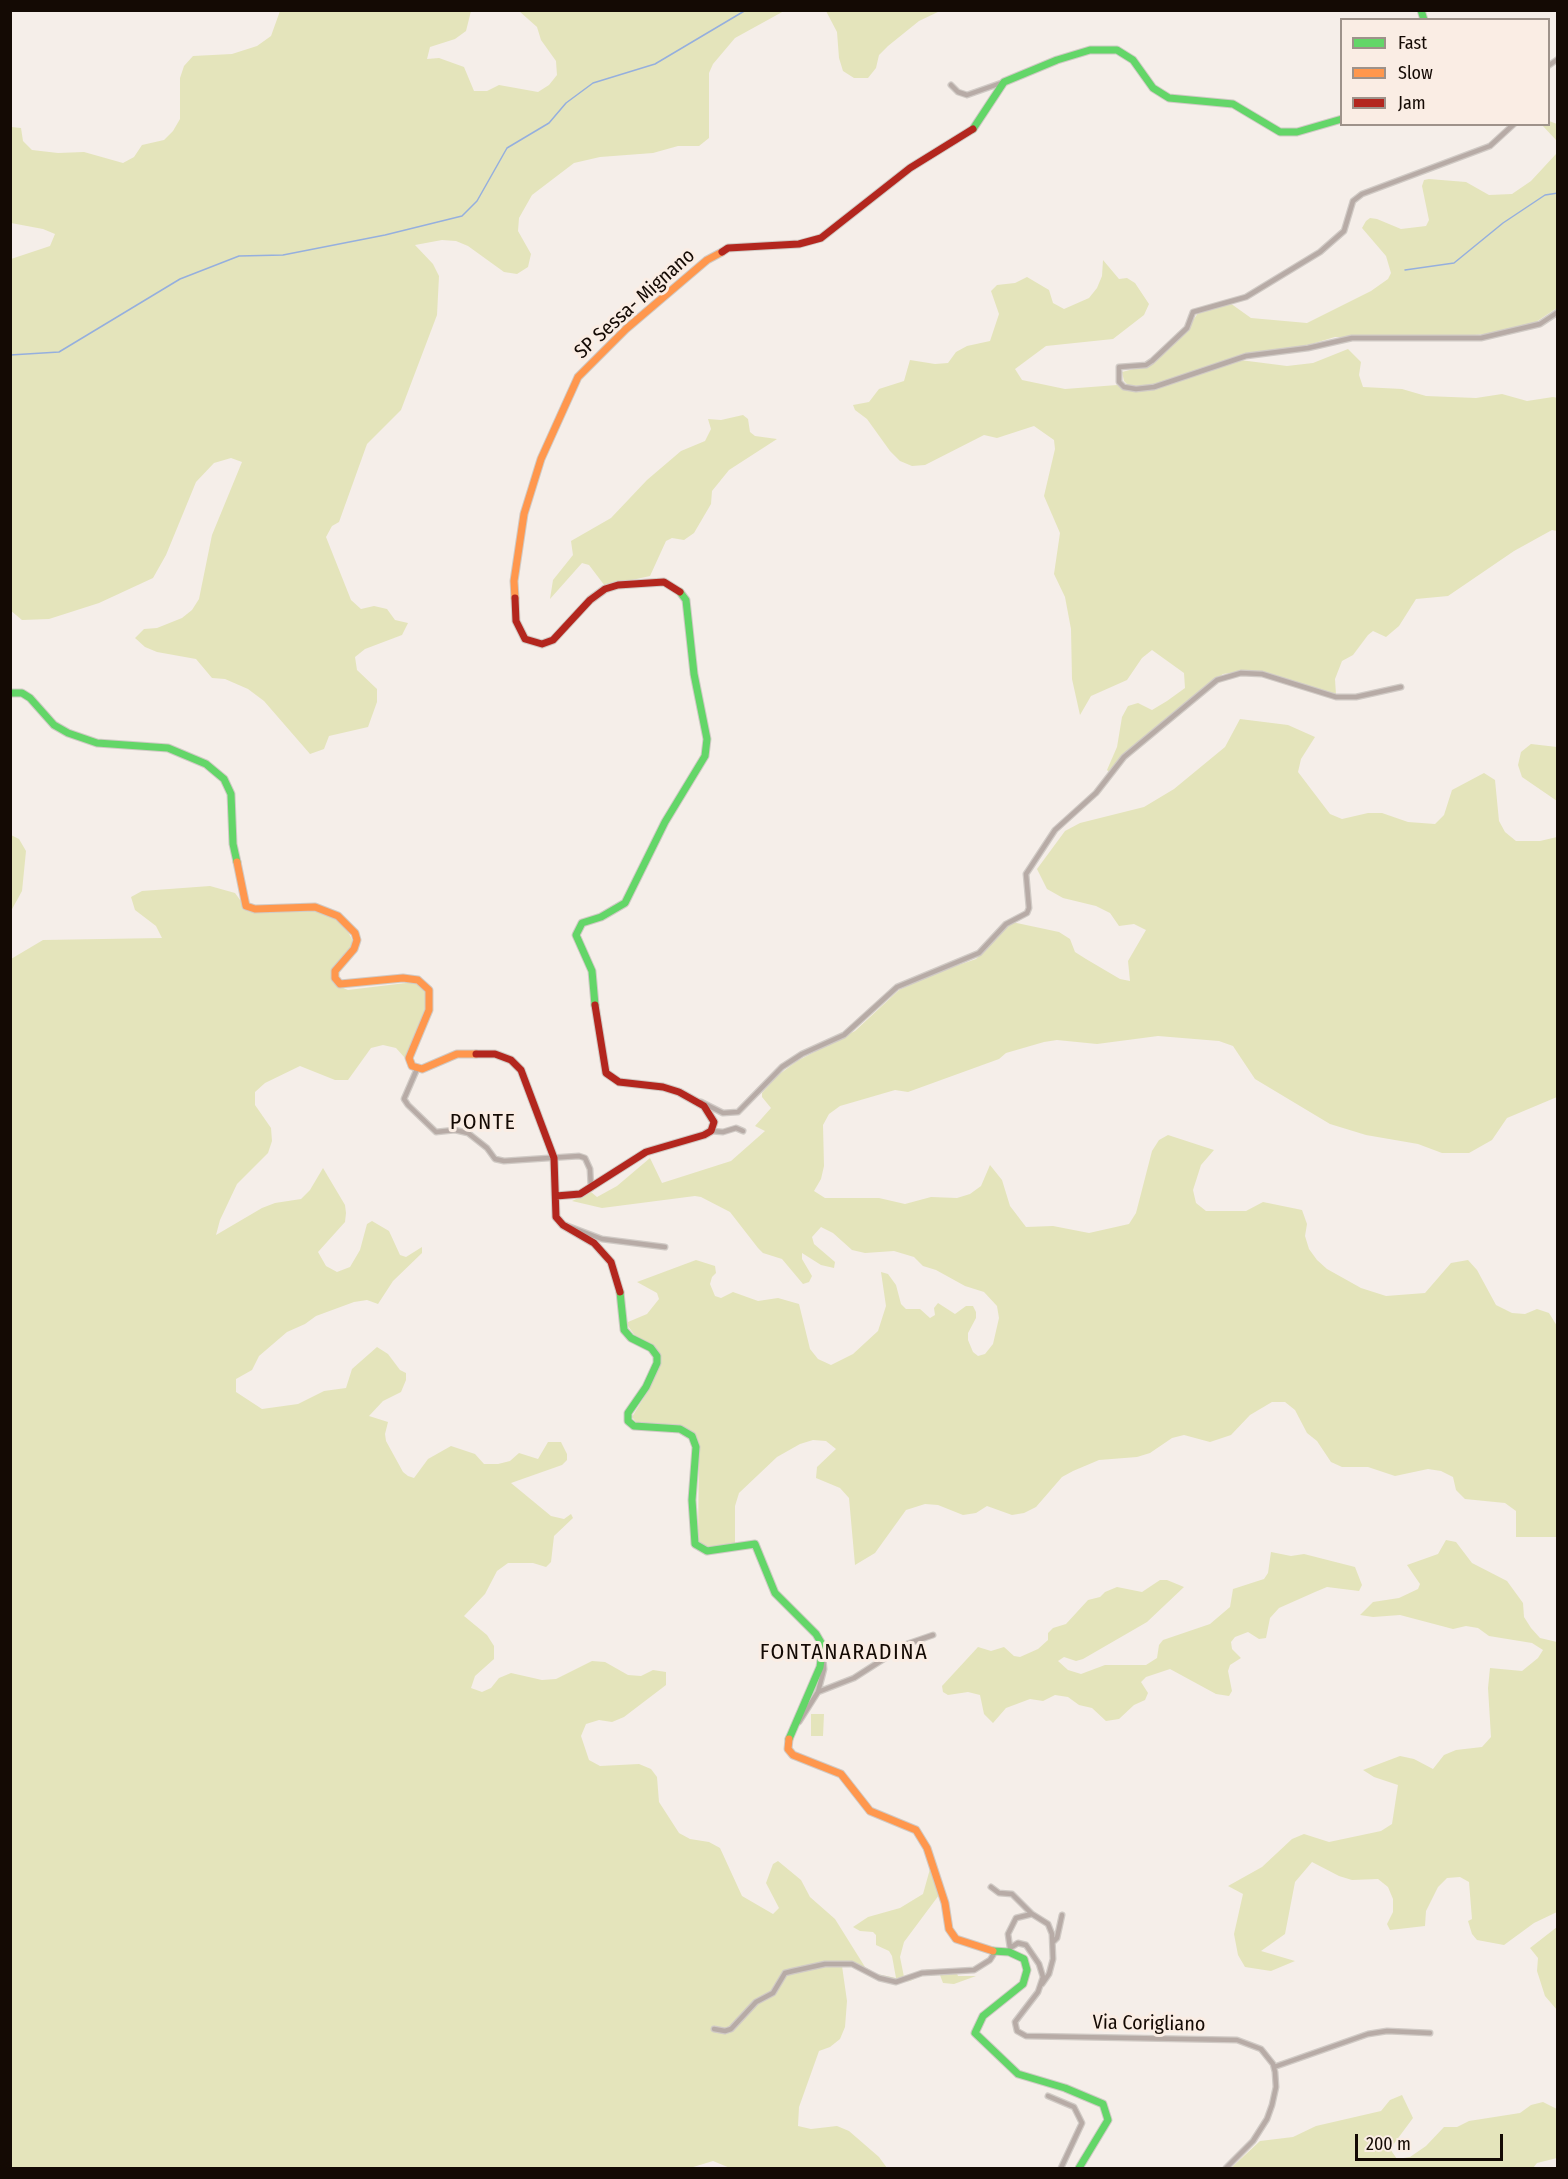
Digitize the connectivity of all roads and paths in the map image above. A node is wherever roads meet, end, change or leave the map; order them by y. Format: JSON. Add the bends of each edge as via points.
{"nodes":[{"id":1,"x":1004,"y":82,"type":"junction"},
{"id":2,"x":951,"y":85,"type":"dead end"},
{"id":3,"x":1340,"y":119,"type":"edge"},
{"id":4,"x":1512,"y":126,"type":"edge"},
{"id":5,"x":1557,"y":312,"type":"edge"},
{"id":6,"x":1401,"y":687,"type":"dead end"},
{"id":7,"x":10,"y":693,"type":"edge"},
{"id":8,"x":417,"y":1069,"type":"junction"},
{"id":9,"x":699,"y":1103,"type":"junction"},
{"id":10,"x":711,"y":1131,"type":"junction"},
{"id":11,"x":743,"y":1131,"type":"dead end"},
{"id":12,"x":554,"y":1158,"type":"junction"},
{"id":13,"x":591,"y":1188,"type":"junction"},
{"id":14,"x":556,"y":1196,"type":"junction"},
{"id":15,"x":563,"y":1225,"type":"junction"},
{"id":16,"x":665,"y":1247,"type":"dead end"},
{"id":17,"x":933,"y":1635,"type":"dead end"},
{"id":18,"x":823,"y":1657,"type":"junction"},
{"id":19,"x":818,"y":1692,"type":"junction"},
{"id":20,"x":797,"y":1724,"type":"junction"},
{"id":21,"x":991,"y":1887,"type":"dead end"},
{"id":22,"x":1032,"y":1914,"type":"junction"},
{"id":23,"x":1062,"y":1915,"type":"dead end"},
{"id":24,"x":1053,"y":1942,"type":"junction"},
{"id":25,"x":1010,"y":1949,"type":"junction"},
{"id":26,"x":995,"y":1952,"type":"junction"},
{"id":27,"x":1042,"y":1984,"type":"junction"},
{"id":28,"x":714,"y":2029,"type":"dead end"},
{"id":29,"x":1430,"y":2033,"type":"dead end"},
{"id":30,"x":1274,"y":2067,"type":"junction"},
{"id":31,"x":1048,"y":2096,"type":"dead end"},
{"id":32,"x":1060,"y":2169,"type":"edge"},
{"id":33,"x":1079,"y":2169,"type":"edge"},
{"id":34,"x":1226,"y":2169,"type":"edge"}],
"edges":[{"from":1,"to":2,"type":"street","via":[[967,95]]},
{"from":1,"to":3,"type":"street","via":[[1057,60],[1108,48],[1126,54],[1153,88],[1169,99],[1233,104],[1280,132],[1297,132]]},
{"from":1,"to":9,"type":"street","name":"SP Sessa- Mignano","via":[[972,131],[910,168],[821,238],[799,244],[729,248],[707,260],[660,300],[578,377],[532,487],[514,581],[516,621],[525,639],[535,644],[553,640],[605,589],[630,583],[670,584],[682,593],[688,607],[694,674],[707,739],[705,756],[665,822],[625,903],[582,923],[576,934],[592,971],[606,1073],[616,1081],[663,1087]]},
{"from":4,"to":5,"type":"street","via":[[1491,146],[1362,194],[1353,201],[1344,231],[1320,252],[1246,297],[1193,312],[1187,328],[1152,361],[1119,367],[1119,382],[1124,387],[1145,389],[1245,356],[1352,338],[1481,338],[1540,324]]},
{"from":6,"to":9,"type":"street","via":[[1356,697],[1336,697],[1262,674],[1241,673],[1217,680],[1124,757],[1096,793],[1055,830],[1026,874],[1027,913],[1006,924],[979,953],[897,987],[844,1035],[782,1067],[738,1112],[723,1113]]},
{"from":7,"to":8,"type":"street","via":[[30,698],[54,725],[68,733],[97,743],[168,748],[206,764],[224,779],[231,794],[232,844],[246,906],[315,908],[338,916],[357,940],[335,971],[340,984],[403,978],[418,980],[429,990],[429,1010],[409,1058]]},
{"from":8,"to":12,"type":"street","via":[[457,1054],[495,1054],[511,1060],[523,1074]]},
{"from":8,"to":12,"type":"street","via":[[404,1099],[436,1132],[468,1133],[495,1159]]},
{"from":9,"to":10,"type":"street","via":[[712,1116]]},
{"from":10,"to":11,"type":"street"},
{"from":10,"to":13,"type":"street","via":[[646,1152]]},
{"from":12,"to":13,"type":"street","via":[[585,1158]]},
{"from":12,"to":14,"type":"street"},
{"from":13,"to":14,"type":"street","via":[[580,1194]]},
{"from":14,"to":15,"type":"street","via":[[556,1217]]},
{"from":15,"to":16,"type":"street","via":[[602,1239]]},
{"from":15,"to":18,"type":"street","via":[[594,1243],[611,1262],[619,1286],[624,1330],[657,1356],[646,1387],[628,1413],[629,1422],[634,1426],[683,1430],[695,1441],[692,1500],[697,1546],[707,1551],[755,1544],[775,1593],[816,1634],[823,1646]]},
{"from":17,"to":19,"type":"street","via":[[907,1644],[854,1678]]},
{"from":18,"to":19,"type":"street"},
{"from":18,"to":20,"type":"street"},
{"from":19,"to":20,"type":"street"},
{"from":20,"to":26,"type":"street","via":[[788,1749],[841,1774],[870,1811],[916,1830],[927,1848],[951,1934],[961,1942]]},
{"from":21,"to":22,"type":"street","via":[[999,1893],[1012,1894]]},
{"from":22,"to":24,"type":"street","via":[[1048,1924]]},
{"from":22,"to":25,"type":"street","via":[[1012,1922],[1007,1941]]},
{"from":23,"to":24,"type":"street"},
{"from":24,"to":27,"type":"street","via":[[1052,1966]]},
{"from":25,"to":26,"type":"street"},
{"from":25,"to":27,"type":"street","via":[[1018,1943],[1026,1946],[1041,1968]]},
{"from":25,"to":33,"type":"street","via":[[1024,1959],[1026,1977],[1016,1992],[983,2016],[975,2033],[1018,2074],[1103,2104],[1108,2120]]},
{"from":26,"to":28,"type":"street","via":[[974,1970],[922,1973],[896,1982],[848,1963],[785,1973],[773,1993],[756,2002],[728,2031]]},
{"from":27,"to":30,"type":"street","name":"Via Corigliano","via":[[1015,2022],[1017,2031],[1026,2036],[1237,2040],[1261,2049]]},
{"from":29,"to":30,"type":"street","via":[[1368,2034]]},
{"from":30,"to":34,"type":"street","via":[[1276,2087],[1267,2119],[1253,2141]]},
{"from":31,"to":32,"type":"street","via":[[1074,2107],[1082,2123]]}]}
